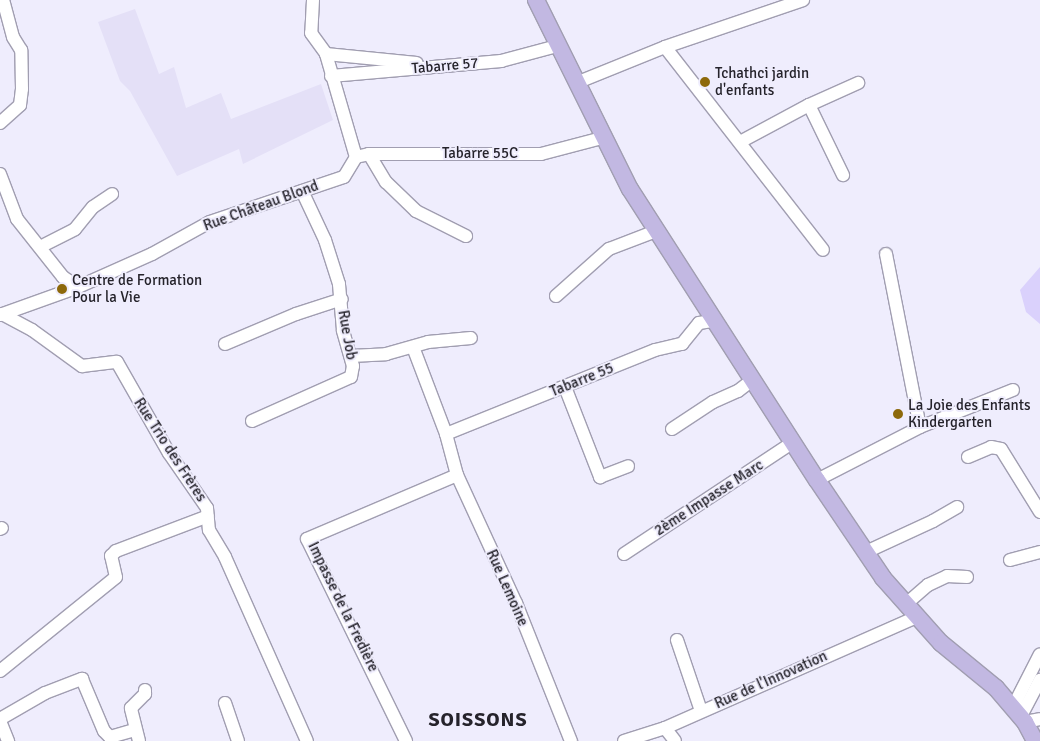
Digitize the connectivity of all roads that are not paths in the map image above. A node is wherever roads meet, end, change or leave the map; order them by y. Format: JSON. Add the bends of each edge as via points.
{"nodes":[{"id":1,"x":3,"y":0,"type":"edge"},
{"id":2,"x":313,"y":0,"type":"edge"},
{"id":3,"x":536,"y":0,"type":"edge"},
{"id":4,"x":803,"y":0,"type":"edge"},
{"id":5,"x":3,"y":14,"type":"edge"},
{"id":6,"x":557,"y":46,"type":"junction"},
{"id":7,"x":666,"y":47,"type":"junction"},
{"id":8,"x":326,"y":54,"type":"junction"},
{"id":9,"x":432,"y":66,"type":"junction"},
{"id":10,"x":331,"y":76,"type":"junction"},
{"id":11,"x":576,"y":83,"type":"junction"},
{"id":12,"x":858,"y":83,"type":"dead end"},
{"id":13,"x":810,"y":105,"type":"junction"},
{"id":14,"x":0,"y":123,"type":"edge"},
{"id":15,"x":602,"y":138,"type":"junction"},
{"id":16,"x":740,"y":142,"type":"junction"},
{"id":17,"x":362,"y":156,"type":"junction"},
{"id":18,"x":0,"y":174,"type":"edge"},
{"id":19,"x":843,"y":175,"type":"dead end"},
{"id":20,"x":302,"y":191,"type":"junction"},
{"id":21,"x":112,"y":194,"type":"dead end"},
{"id":22,"x":656,"y":231,"type":"junction"},
{"id":23,"x":466,"y":236,"type":"dead end"},
{"id":24,"x":40,"y":247,"type":"junction"},
{"id":25,"x":823,"y":250,"type":"dead end"},
{"id":26,"x":886,"y":254,"type":"dead end"},
{"id":27,"x":78,"y":287,"type":"junction"},
{"id":28,"x":556,"y":296,"type":"dead end"},
{"id":29,"x":342,"y":299,"type":"junction"},
{"id":30,"x":1,"y":314,"type":"edge"},
{"id":31,"x":712,"y":321,"type":"junction"},
{"id":32,"x":471,"y":338,"type":"dead end"},
{"id":33,"x":225,"y":344,"type":"dead end"},
{"id":34,"x":413,"y":347,"type":"junction"},
{"id":35,"x":351,"y":356,"type":"junction"},
{"id":36,"x":752,"y":380,"type":"junction"},
{"id":37,"x":565,"y":387,"type":"junction"},
{"id":38,"x":1013,"y":390,"type":"dead end"},
{"id":39,"x":252,"y":421,"type":"dead end"},
{"id":40,"x":920,"y":427,"type":"junction"},
{"id":41,"x":672,"y":429,"type":"dead end"},
{"id":42,"x":446,"y":434,"type":"junction"},
{"id":43,"x":793,"y":442,"type":"junction"},
{"id":44,"x":968,"y":457,"type":"dead end"},
{"id":45,"x":628,"y":466,"type":"dead end"},
{"id":46,"x":457,"y":475,"type":"junction"},
{"id":47,"x":817,"y":480,"type":"junction"},
{"id":48,"x":957,"y":506,"type":"dead end"},
{"id":49,"x":1040,"y":512,"type":"edge"},
{"id":50,"x":208,"y":516,"type":"junction"},
{"id":51,"x":866,"y":552,"type":"junction"},
{"id":52,"x":1040,"y":552,"type":"edge"},
{"id":53,"x":624,"y":554,"type":"dead end"},
{"id":54,"x":1010,"y":560,"type":"dead end"},
{"id":55,"x":967,"y":577,"type":"dead end"},
{"id":56,"x":906,"y":604,"type":"junction"},
{"id":57,"x":917,"y":617,"type":"junction"},
{"id":58,"x":677,"y":640,"type":"dead end"},
{"id":59,"x":1040,"y":654,"type":"edge"},
{"id":60,"x":0,"y":671,"type":"edge"},
{"id":61,"x":1040,"y":680,"type":"edge"},
{"id":62,"x":145,"y":690,"type":"dead end"},
{"id":63,"x":225,"y":702,"type":"dead end"},
{"id":64,"x":701,"y":711,"type":"junction"},
{"id":65,"x":1025,"y":716,"type":"edge"},
{"id":66,"x":0,"y":720,"type":"edge"},
{"id":67,"x":665,"y":728,"type":"junction"},
{"id":68,"x":137,"y":736,"type":"edge"},
{"id":69,"x":8,"y":741,"type":"edge"},
{"id":70,"x":238,"y":741,"type":"edge"},
{"id":71,"x":307,"y":741,"type":"edge"},
{"id":72,"x":406,"y":741,"type":"edge"},
{"id":73,"x":571,"y":741,"type":"edge"},
{"id":74,"x":624,"y":741,"type":"edge"},
{"id":75,"x":675,"y":741,"type":"edge"},
{"id":76,"x":1035,"y":741,"type":"edge"}],
"edges":[{"from":1,"to":5,"type":"street"},
{"from":2,"to":8,"type":"street","via":[[311,33]]},
{"from":3,"to":6,"type":"main road"},
{"from":4,"to":7,"type":"street"},
{"from":5,"to":14,"type":"street","via":[[21,50],[22,89],[20,105]]},
{"from":6,"to":9,"type":"street","name":"Tabarre 57","via":[[501,61]]},
{"from":6,"to":11,"type":"main road"},
{"from":7,"to":11,"type":"street"},
{"from":7,"to":16,"type":"street"},
{"from":8,"to":9,"type":"street","via":[[385,58]]},
{"from":8,"to":10,"type":"street"},
{"from":9,"to":10,"type":"street","name":"Tabarre 57"},
{"from":10,"to":17,"type":"street"},
{"from":11,"to":15,"type":"main road"},
{"from":12,"to":13,"type":"street"},
{"from":13,"to":16,"type":"street"},
{"from":13,"to":19,"type":"street"},
{"from":15,"to":17,"type":"street","name":"Tabarre 55C","via":[[541,154]]},
{"from":15,"to":22,"type":"main road"},
{"from":16,"to":25,"type":"street"},
{"from":17,"to":20,"type":"street","name":"Rue Château Blond","via":[[344,177]]},
{"from":17,"to":23,"type":"street","via":[[416,211]]},
{"from":18,"to":24,"type":"street","via":[[17,219]]},
{"from":20,"to":27,"type":"street","name":"Rue Château Blond","via":[[210,222],[152,254]]},
{"from":20,"to":29,"type":"street","name":"Rue Job","via":[[325,240]]},
{"from":21,"to":24,"type":"street","via":[[93,207],[74,229]]},
{"from":22,"to":28,"type":"street","via":[[608,249]]},
{"from":22,"to":31,"type":"main road"},
{"from":24,"to":27,"type":"street","via":[[63,277]]},
{"from":26,"to":40,"type":"street"},
{"from":27,"to":30,"type":"street","name":"Rue Château Blond"},
{"from":29,"to":33,"type":"street","via":[[296,314]]},
{"from":29,"to":35,"type":"street","name":"Rue Job","via":[[343,330]]},
{"from":30,"to":50,"type":"street","name":"Rue Trio des Frères","via":[[32,330],[82,366],[117,362],[160,437],[207,508]]},
{"from":31,"to":36,"type":"main road"},
{"from":31,"to":37,"type":"street","name":"Tabarre 55","via":[[699,323],[682,344],[655,350]]},
{"from":32,"to":34,"type":"street","via":[[428,342]]},
{"from":34,"to":35,"type":"street","via":[[386,354]]},
{"from":34,"to":42,"type":"street","name":"Rue Lemoine"},
{"from":35,"to":39,"type":"street","name":"Rue Job","via":[[351,377]]},
{"from":36,"to":41,"type":"street"},
{"from":36,"to":43,"type":"main road"},
{"from":37,"to":42,"type":"street","name":"Tabarre 55"},
{"from":37,"to":45,"type":"street","via":[[600,477]]},
{"from":38,"to":40,"type":"street"},
{"from":40,"to":47,"type":"street"},
{"from":42,"to":46,"type":"street","name":"Rue Lemoine"},
{"from":43,"to":47,"type":"main road"},
{"from":43,"to":53,"type":"street","name":"2ème Impasse Marc"},
{"from":44,"to":49,"type":"street","via":[[991,447],[1001,449]]},
{"from":46,"to":72,"type":"street","name":"Impasse de la Fredière","via":[[307,539]]},
{"from":46,"to":73,"type":"street","name":"Rue Lemoine","via":[[516,603]]},
{"from":47,"to":51,"type":"main road"},
{"from":48,"to":51,"type":"street","via":[[934,521]]},
{"from":50,"to":60,"type":"street","via":[[116,551],[110,556],[116,577]]},
{"from":50,"to":71,"type":"street","name":"Rue Trio des Frères","via":[[209,530],[225,557],[277,681]]},
{"from":51,"to":56,"type":"main road"},
{"from":52,"to":54,"type":"street"},
{"from":55,"to":56,"type":"street","via":[[947,576],[928,584]]},
{"from":56,"to":57,"type":"main road"},
{"from":57,"to":64,"type":"street","name":"Rue de l'Innovation"},
{"from":57,"to":65,"type":"main road","via":[[941,643]]},
{"from":58,"to":64,"type":"street"},
{"from":59,"to":65,"type":"street"},
{"from":61,"to":65,"type":"street"},
{"from":62,"to":68,"type":"street","via":[[146,694],[131,708]]},
{"from":63,"to":70,"type":"street"},
{"from":64,"to":67,"type":"street","name":"Rue de l'Innovation"},
{"from":65,"to":76,"type":"main road"},
{"from":66,"to":68,"type":"street","via":[[45,693],[82,679],[104,731],[110,737]]},
{"from":66,"to":69,"type":"street"},
{"from":67,"to":74,"type":"street","name":"Rue de l'Innovation"},
{"from":67,"to":75,"type":"street"}]}
